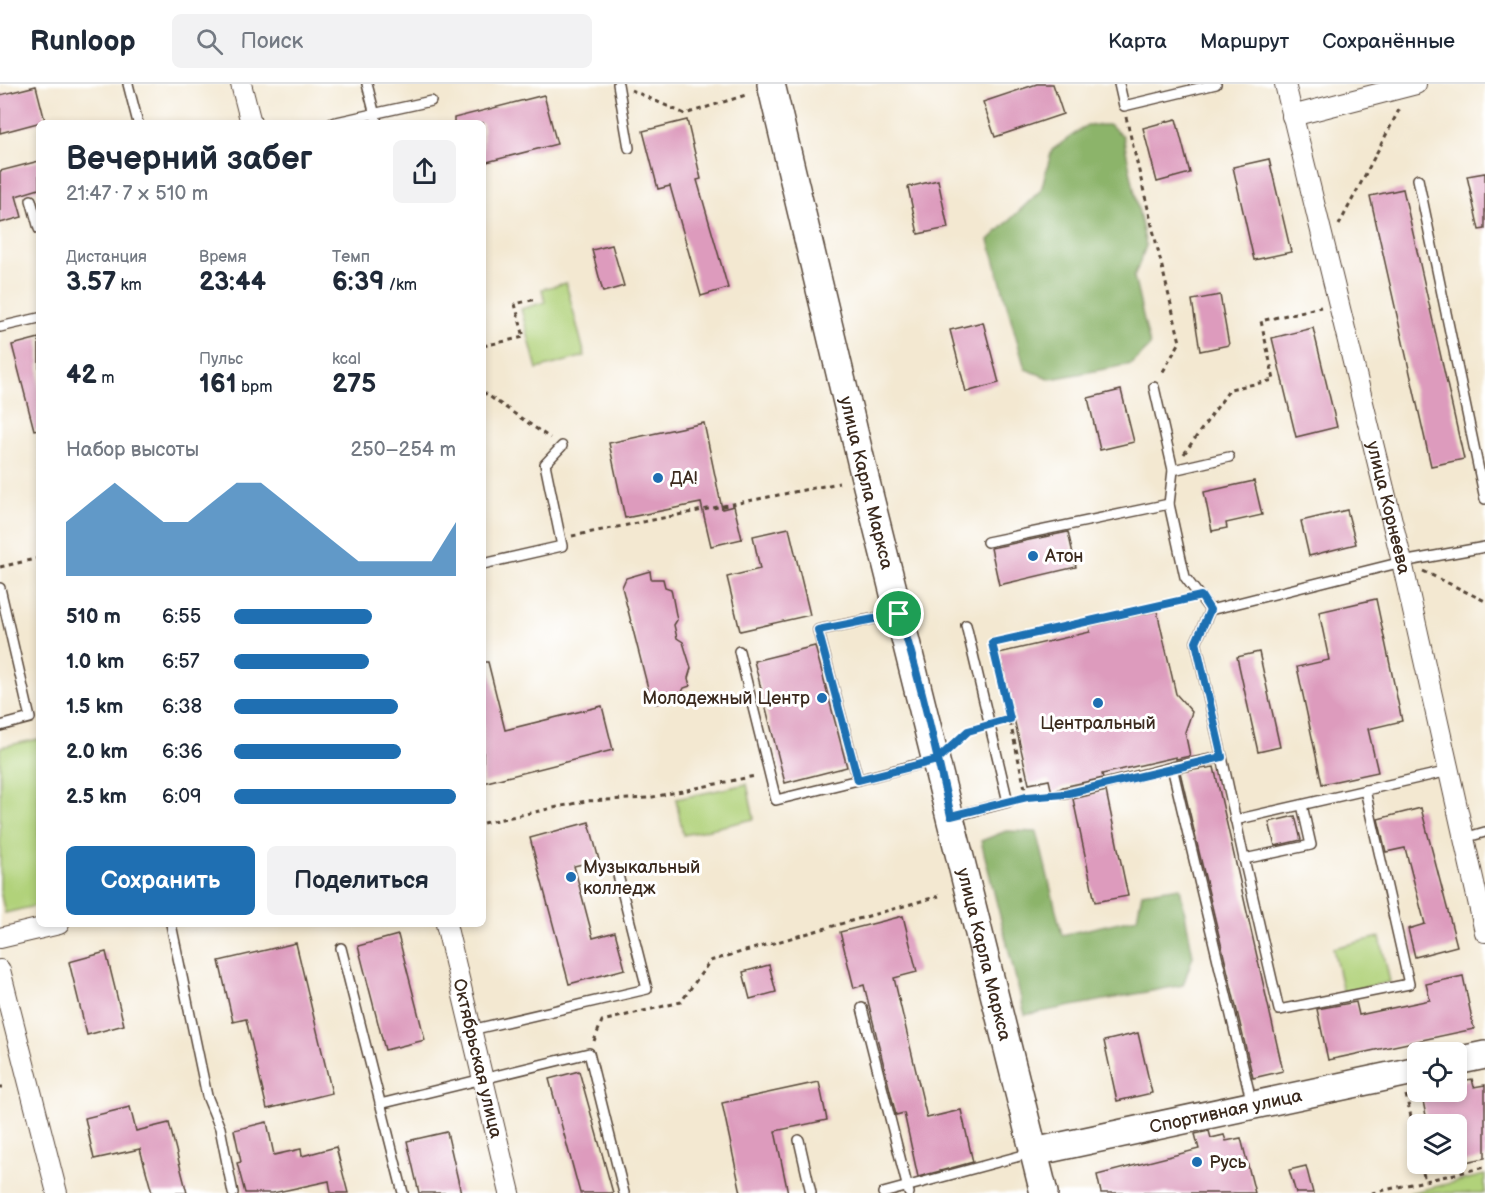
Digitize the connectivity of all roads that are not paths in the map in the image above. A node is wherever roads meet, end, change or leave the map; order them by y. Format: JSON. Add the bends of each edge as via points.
{"nodes":[{"id":1,"x":128,"y":84,"type":"edge"},
{"id":2,"x":241,"y":84,"type":"edge"},
{"id":3,"x":367,"y":84,"type":"edge"},
{"id":4,"x":618,"y":84,"type":"edge"},
{"id":5,"x":771,"y":84,"type":"edge"},
{"id":6,"x":1119,"y":84,"type":"edge"},
{"id":7,"x":1216,"y":84,"type":"edge"},
{"id":8,"x":1285,"y":84,"type":"edge"},
{"id":9,"x":1414,"y":85,"type":"edge"},
{"id":10,"x":431,"y":101,"type":"dead end"},
{"id":11,"x":1292,"y":116,"type":"junction"},
{"id":12,"x":375,"y":118,"type":"edge"},
{"id":13,"x":137,"y":120,"type":"edge"},
{"id":14,"x":250,"y":120,"type":"edge"},
{"id":15,"x":358,"y":120,"type":"edge"},
{"id":16,"x":629,"y":148,"type":"dead end"},
{"id":17,"x":1418,"y":178,"type":"dead end"},
{"id":18,"x":31,"y":200,"type":"dead end"},
{"id":19,"x":36,"y":218,"type":"edge"},
{"id":20,"x":36,"y":319,"type":"edge"},
{"id":21,"x":0,"y":327,"type":"edge"},
{"id":22,"x":1154,"y":387,"type":"road end"},
{"id":23,"x":562,"y":446,"type":"road end"},
{"id":24,"x":1229,"y":457,"type":"dead end"},
{"id":25,"x":1173,"y":470,"type":"junction"},
{"id":26,"x":1485,"y":499,"type":"edge"},
{"id":27,"x":1169,"y":504,"type":"junction"},
{"id":28,"x":987,"y":542,"type":"dead end"},
{"id":29,"x":1485,"y":547,"type":"edge"},
{"id":30,"x":1402,"y":562,"type":"junction"},
{"id":31,"x":486,"y":563,"type":"edge"},
{"id":32,"x":0,"y":588,"type":"edge"},
{"id":33,"x":1210,"y":610,"type":"junction"},
{"id":34,"x":899,"y":614,"type":"junction"},
{"id":35,"x":966,"y":624,"type":"dead end"},
{"id":36,"x":739,"y":651,"type":"dead end"},
{"id":37,"x":0,"y":726,"type":"edge"},
{"id":38,"x":1222,"y":757,"type":"junction"},
{"id":39,"x":937,"y":760,"type":"junction"},
{"id":40,"x":1172,"y":767,"type":"junction"},
{"id":41,"x":1449,"y":771,"type":"junction"},
{"id":42,"x":858,"y":780,"type":"junction"},
{"id":43,"x":1365,"y":790,"type":"junction"},
{"id":44,"x":1065,"y":794,"type":"road end"},
{"id":45,"x":1302,"y":805,"type":"junction"},
{"id":46,"x":951,"y":816,"type":"junction"},
{"id":47,"x":1235,"y":820,"type":"junction"},
{"id":48,"x":1485,"y":832,"type":"edge"},
{"id":49,"x":1464,"y":838,"type":"junction"},
{"id":50,"x":1244,"y":859,"type":"junction"},
{"id":51,"x":618,"y":875,"type":"dead end"},
{"id":52,"x":46,"y":927,"type":"edge"},
{"id":53,"x":172,"y":927,"type":"edge"},
{"id":54,"x":447,"y":927,"type":"edge"},
{"id":55,"x":1485,"y":932,"type":"edge"},
{"id":56,"x":0,"y":938,"type":"edge"},
{"id":57,"x":341,"y":948,"type":"dead end"},
{"id":58,"x":0,"y":970,"type":"edge"},
{"id":59,"x":862,"y":1008,"type":"dead end"},
{"id":60,"x":471,"y":1030,"type":"junction"},
{"id":61,"x":1485,"y":1055,"type":"edge"},
{"id":62,"x":1467,"y":1059,"type":"edge"},
{"id":63,"x":1407,"y":1072,"type":"edge"},
{"id":64,"x":483,"y":1079,"type":"junction"},
{"id":65,"x":380,"y":1104,"type":"junction"},
{"id":66,"x":1252,"y":1107,"type":"junction"},
{"id":67,"x":799,"y":1140,"type":"dead end"},
{"id":68,"x":1034,"y":1152,"type":"junction"},
{"id":69,"x":908,"y":1190,"type":"edge"},
{"id":70,"x":57,"y":1193,"type":"edge"},
{"id":71,"x":233,"y":1193,"type":"edge"},
{"id":72,"x":403,"y":1193,"type":"edge"},
{"id":73,"x":510,"y":1193,"type":"edge"},
{"id":74,"x":624,"y":1193,"type":"edge"},
{"id":75,"x":811,"y":1193,"type":"edge"},
{"id":76,"x":883,"y":1193,"type":"edge"},
{"id":77,"x":1044,"y":1193,"type":"edge"}],
"edges":[{"from":1,"to":13,"type":"lane"},
{"from":2,"to":14,"type":"street"},
{"from":3,"to":12,"type":"lane"},
{"from":4,"to":16,"type":"lane"},
{"from":5,"to":34,"type":"main road","name":"улица Карла Маркса"},
{"from":6,"to":7,"type":"lane","via":[[1124,106]]},
{"from":8,"to":11,"type":"street","name":"улица Корнеева"},
{"from":9,"to":11,"type":"street"},
{"from":10,"to":12,"type":"lane"},
{"from":11,"to":30,"type":"street","name":"улица Корнеева"},
{"from":12,"to":15,"type":"lane"},
{"from":17,"to":26,"type":"lane"},
{"from":18,"to":19,"type":"lane"},
{"from":20,"to":21,"type":"lane"},
{"from":22,"to":25,"type":"lane"},
{"from":23,"to":31,"type":"lane","via":[[545,464],[562,546]]},
{"from":24,"to":25,"type":"lane"},
{"from":25,"to":27,"type":"lane"},
{"from":27,"to":28,"type":"lane"},
{"from":27,"to":33,"type":"lane","via":[[1185,577]]},
{"from":29,"to":30,"type":"lane"},
{"from":30,"to":33,"type":"lane"},
{"from":30,"to":41,"type":"street","name":"улица Корнеева"},
{"from":32,"to":37,"type":"lane","via":[[30,718]]},
{"from":33,"to":38,"type":"lane","via":[[1196,642]]},
{"from":34,"to":39,"type":"main road","name":"улица Карла Маркса"},
{"from":34,"to":42,"type":"lane","via":[[818,630]]},
{"from":35,"to":46,"type":"lane","via":[[1008,802]]},
{"from":36,"to":42,"type":"lane","via":[[776,800]]},
{"from":38,"to":40,"type":"lane"},
{"from":38,"to":47,"type":"lane"},
{"from":39,"to":42,"type":"lane"},
{"from":39,"to":46,"type":"main road","name":"улица Карла Маркса"},
{"from":40,"to":44,"type":"lane"},
{"from":40,"to":66,"type":"lane"},
{"from":41,"to":43,"type":"lane"},
{"from":41,"to":49,"type":"street","name":"улица Корнеева"},
{"from":43,"to":45,"type":"lane"},
{"from":43,"to":50,"type":"lane","via":[[1409,984],[1279,1010]]},
{"from":45,"to":47,"type":"lane"},
{"from":45,"to":50,"type":"lane","via":[[1311,845]]},
{"from":46,"to":68,"type":"main road","name":"улица Карла Маркса"},
{"from":47,"to":50,"type":"lane"},
{"from":48,"to":49,"type":"lane"},
{"from":49,"to":55,"type":"street","name":"улица Корнеева"},
{"from":51,"to":60,"type":"lane","via":[[647,989]]},
{"from":52,"to":56,"type":"street"},
{"from":53,"to":71,"type":"lane","via":[[207,1096],[220,1128]]},
{"from":54,"to":60,"type":"street","name":"Октябрьская улица"},
{"from":57,"to":65,"type":"lane"},
{"from":58,"to":70,"type":"street"},
{"from":59,"to":69,"type":"lane"},
{"from":60,"to":64,"type":"street","name":"Октябрьская улица"},
{"from":61,"to":62,"type":"main road"},
{"from":63,"to":66,"type":"main road","name":"Спортивная улица"},
{"from":64,"to":65,"type":"lane"},
{"from":64,"to":73,"type":"street","name":"Октябрьская улица"},
{"from":64,"to":74,"type":"lane","via":[[589,1053]]},
{"from":65,"to":72,"type":"lane"},
{"from":66,"to":68,"type":"main road","name":"Спортивная улица"},
{"from":67,"to":75,"type":"lane"},
{"from":68,"to":69,"type":"lane"},
{"from":68,"to":77,"type":"main road","name":"улица Карла Маркса"},
{"from":69,"to":76,"type":"lane"}]}
